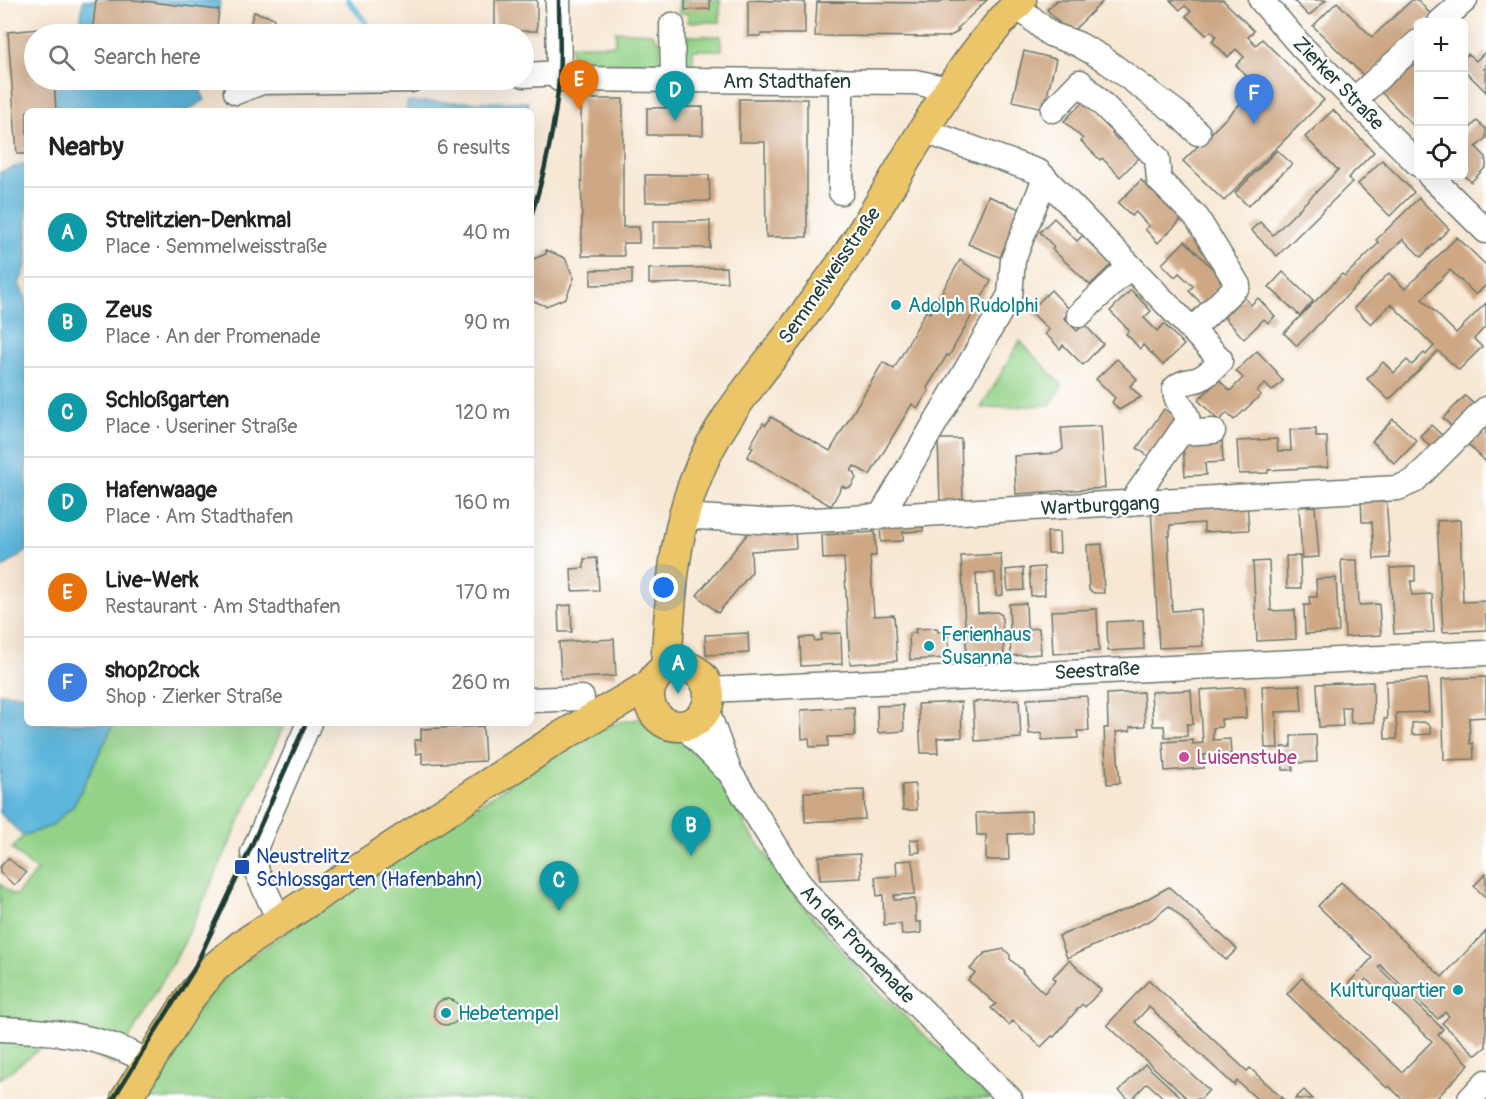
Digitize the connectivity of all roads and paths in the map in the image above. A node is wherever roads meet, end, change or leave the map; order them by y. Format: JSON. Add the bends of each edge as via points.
{"nodes":[{"id":1,"x":558,"y":0,"type":"edge"},
{"id":2,"x":1261,"y":0,"type":"edge"},
{"id":3,"x":1465,"y":0,"type":"edge"},
{"id":4,"x":1019,"y":3,"type":"edge"},
{"id":5,"x":1445,"y":18,"type":"edge"},
{"id":6,"x":672,"y":25,"type":"dead end"},
{"id":7,"x":1414,"y":46,"type":"edge"},
{"id":8,"x":561,"y":73,"type":"junction"},
{"id":9,"x":534,"y":74,"type":"edge"},
{"id":10,"x":673,"y":80,"type":"junction"},
{"id":11,"x":841,"y":81,"type":"junction"},
{"id":12,"x":948,"y":89,"type":"junction"},
{"id":13,"x":241,"y":90,"type":"edge"},
{"id":14,"x":236,"y":92,"type":"dead end"},
{"id":15,"x":1354,"y":100,"type":"junction"},
{"id":16,"x":1053,"y":110,"type":"dead end"},
{"id":17,"x":922,"y":130,"type":"junction"},
{"id":18,"x":1198,"y":133,"type":"dead end"},
{"id":19,"x":1414,"y":159,"type":"edge"},
{"id":20,"x":1045,"y":178,"type":"junction"},
{"id":21,"x":1434,"y":180,"type":"edge"},
{"id":22,"x":841,"y":192,"type":"dead end"},
{"id":23,"x":1486,"y":231,"type":"edge"},
{"id":24,"x":1130,"y":266,"type":"junction"},
{"id":25,"x":1079,"y":315,"type":"dead end"},
{"id":26,"x":1192,"y":330,"type":"junction"},
{"id":27,"x":1486,"y":409,"type":"edge"},
{"id":28,"x":1213,"y":431,"type":"dead end"},
{"id":29,"x":1180,"y":433,"type":"junction"},
{"id":30,"x":1130,"y":504,"type":"junction"},
{"id":31,"x":683,"y":516,"type":"junction"},
{"id":32,"x":880,"y":517,"type":"junction"},
{"id":33,"x":673,"y":566,"type":"junction"},
{"id":34,"x":1486,"y":653,"type":"edge"},
{"id":35,"x":656,"y":686,"type":"junction"},
{"id":36,"x":699,"y":699,"type":"junction"},
{"id":37,"x":534,"y":700,"type":"edge"},
{"id":38,"x":591,"y":705,"type":"junction"},
{"id":39,"x":308,"y":726,"type":"edge"},
{"id":40,"x":279,"y":920,"type":"junction"},
{"id":41,"x":0,"y":1029,"type":"edge"},
{"id":42,"x":149,"y":1063,"type":"junction"},
{"id":43,"x":1486,"y":1082,"type":"edge"},
{"id":44,"x":126,"y":1099,"type":"edge"},
{"id":45,"x":1010,"y":1099,"type":"edge"},
{"id":46,"x":1470,"y":1099,"type":"edge"}],
"edges":[{"from":1,"to":8,"type":"street"},
{"from":2,"to":15,"type":"street","name":"Zierker Straße"},
{"from":3,"to":5,"type":"street"},
{"from":4,"to":12,"type":"main road","name":"Semmelweisstraße"},
{"from":4,"to":18,"type":"street","via":[[1050,34],[1101,57]]},
{"from":6,"to":10,"type":"street"},
{"from":7,"to":15,"type":"street"},
{"from":8,"to":9,"type":"street","name":"Am Stadthafen"},
{"from":8,"to":10,"type":"street","name":"Am Stadthafen","via":[[559,79]]},
{"from":10,"to":11,"type":"street","name":"Am Stadthafen"},
{"from":11,"to":12,"type":"street","name":"Am Stadthafen","via":[[915,82]]},
{"from":11,"to":22,"type":"street"},
{"from":12,"to":17,"type":"main road","name":"Semmelweisstraße"},
{"from":13,"to":14,"type":"street"},
{"from":15,"to":19,"type":"street","name":"Zierker Straße"},
{"from":16,"to":26,"type":"street","via":[[1080,82],[1157,158],[1160,180],[1197,218],[1238,285]]},
{"from":17,"to":20,"type":"street","via":[[1039,172]]},
{"from":17,"to":31,"type":"main road","name":"Semmelweisstraße","via":[[838,268],[726,417],[696,478]]},
{"from":20,"to":24,"type":"street"},
{"from":20,"to":32,"type":"street","via":[[1013,260],[1007,301]]},
{"from":21,"to":23,"type":"street"},
{"from":24,"to":25,"type":"street"},
{"from":24,"to":26,"type":"street"},
{"from":26,"to":29,"type":"street","via":[[1221,360],[1208,374],[1175,388],[1187,412],[1188,422]]},
{"from":27,"to":30,"type":"street","name":"Wartburggang","via":[[1414,481],[1398,488]]},
{"from":28,"to":29,"type":"street"},
{"from":29,"to":30,"type":"street"},
{"from":30,"to":32,"type":"street","name":"Wartburggang"},
{"from":31,"to":32,"type":"street","name":"Wartburggang","via":[[777,522]]},
{"from":31,"to":33,"type":"main road","name":"Semmelweisstraße"},
{"from":33,"to":35,"type":"main road","name":"Semmelweisstraße"},
{"from":33,"to":36,"type":"main road","name":"Semmelweisstraße","via":[[678,623]]},
{"from":34,"to":36,"type":"street","name":"Seestraße"},
{"from":35,"to":36,"type":"main road","via":[[681,667]]},
{"from":35,"to":36,"type":"main road","via":[[656,716],[668,724]]},
{"from":35,"to":38,"type":"main road"},
{"from":36,"to":45,"type":"street","name":"An der Promenade","via":[[729,771],[798,882]]},
{"from":37,"to":38,"type":"street"},
{"from":38,"to":40,"type":"main road","via":[[557,739]]},
{"from":39,"to":40,"type":"street","via":[[253,853],[257,872]]},
{"from":40,"to":42,"type":"main road","via":[[214,968],[191,996]]},
{"from":41,"to":42,"type":"street","via":[[54,1031],[91,1039]]},
{"from":42,"to":44,"type":"main road"},
{"from":43,"to":46,"type":"street"}]}
